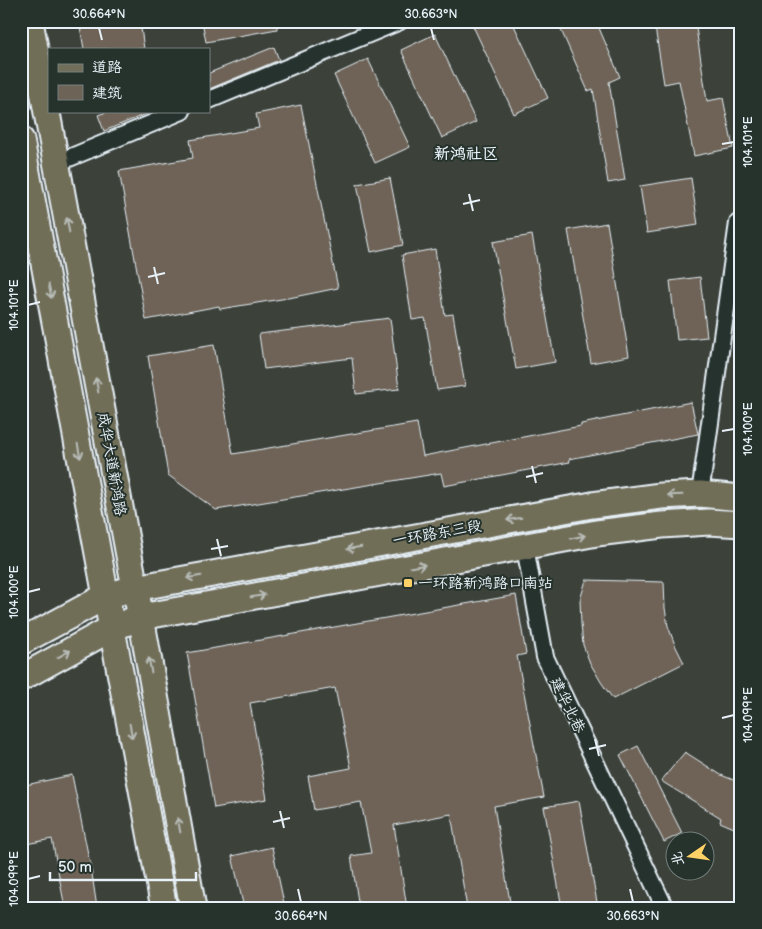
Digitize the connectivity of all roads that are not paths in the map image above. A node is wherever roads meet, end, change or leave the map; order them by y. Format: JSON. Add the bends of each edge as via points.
{"nodes":[{"id":1,"x":30,"y":21,"type":"edge"},
{"id":2,"x":400,"y":21,"type":"edge"},
{"id":3,"x":210,"y":100,"type":"edge"},
{"id":4,"x":180,"y":112,"type":"edge"},
{"id":5,"x":21,"y":140,"type":"edge"},
{"id":6,"x":57,"y":163,"type":"junction"},
{"id":7,"x":741,"y":224,"type":"edge"},
{"id":8,"x":700,"y":494,"type":"junction"},
{"id":9,"x":741,"y":498,"type":"edge"},
{"id":10,"x":741,"y":524,"type":"edge"},
{"id":11,"x":525,"y":546,"type":"junction"},
{"id":12,"x":135,"y":588,"type":"junction"},
{"id":13,"x":106,"y":596,"type":"junction"},
{"id":14,"x":141,"y":617,"type":"junction"},
{"id":15,"x":112,"y":628,"type":"junction"},
{"id":16,"x":21,"y":642,"type":"edge"},
{"id":17,"x":21,"y":678,"type":"edge"},
{"id":18,"x":164,"y":908,"type":"edge"},
{"id":19,"x":193,"y":908,"type":"edge"},
{"id":20,"x":665,"y":908,"type":"edge"}],
"edges":[{"from":1,"to":6,"type":"main road","name":"成华大道新鸿路"},
{"from":2,"to":3,"type":"street"},
{"from":4,"to":6,"type":"street"},
{"from":5,"to":13,"type":"main road","name":"成华大道新鸿路","one_way":true},
{"from":12,"to":6,"type":"main road","name":"成华大道新鸿路","one_way":true},
{"from":7,"to":8,"type":"street","via":[[738,223]]},
{"from":8,"to":9,"type":"main road","name":"一环路东三段"},
{"from":8,"to":12,"type":"main road","name":"一环路东三段","one_way":true,"via":[[592,505]]},
{"from":11,"to":10,"type":"main road","name":"一环路东三段","one_way":true,"via":[[662,525]]},
{"from":14,"to":11,"type":"main road","name":"一环路东三段","one_way":true},
{"from":11,"to":20,"type":"street","name":"建华北巷","via":[[545,657]]},
{"from":12,"to":13,"type":"main road","name":"一环路东三段"},
{"from":12,"to":14,"type":"main road","name":"成华大道新鸿路"},
{"from":13,"to":15,"type":"main road","name":"成华大道新鸿路"},
{"from":13,"to":16,"type":"main road","name":"一环路东三段"},
{"from":14,"to":15,"type":"main road","name":"一环路东三段"},
{"from":19,"to":14,"type":"main road","name":"成华大道新鸿路","one_way":true},
{"from":17,"to":15,"type":"main road","name":"一环路东三段","one_way":true},
{"from":15,"to":18,"type":"main road","name":"成华大道新鸿路","one_way":true}]}
